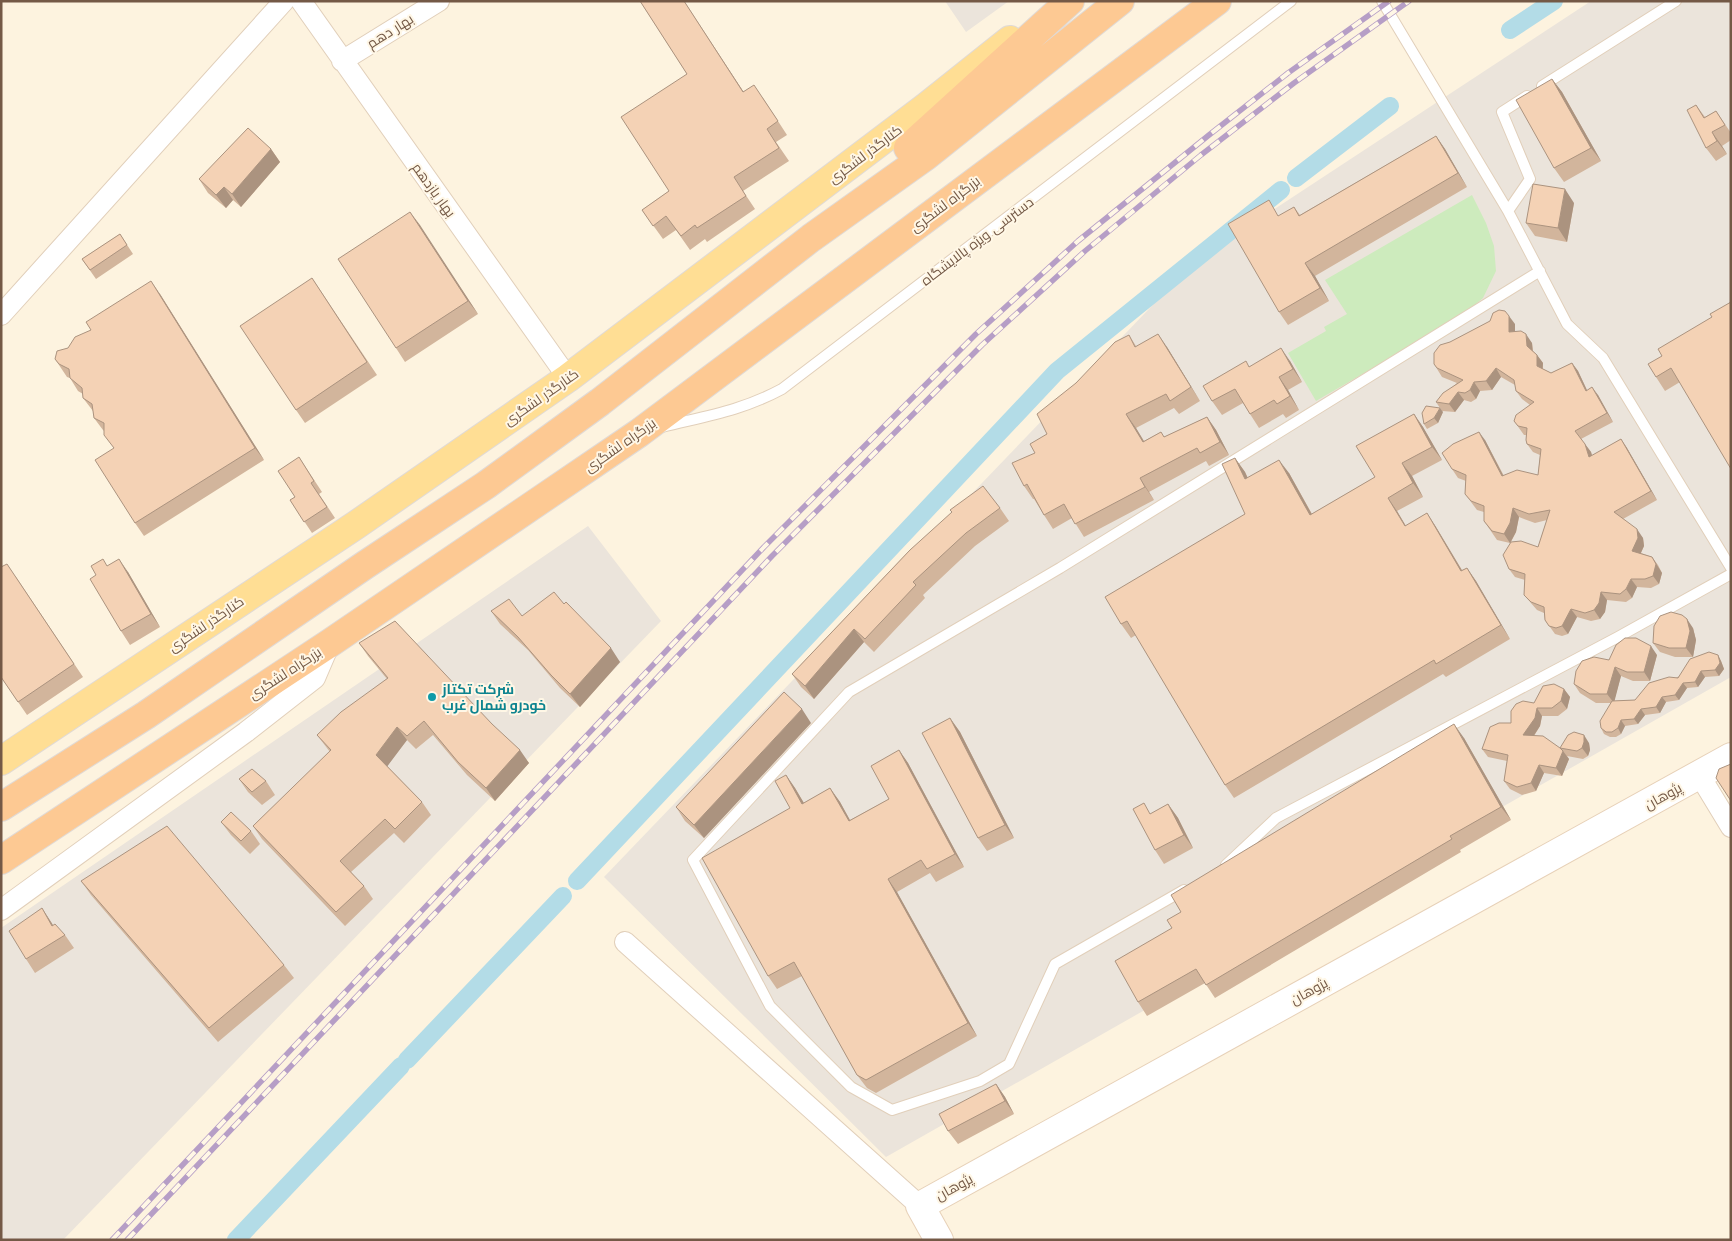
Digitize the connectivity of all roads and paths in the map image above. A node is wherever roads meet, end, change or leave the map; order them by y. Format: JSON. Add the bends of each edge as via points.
{"nodes":[{"id":1,"x":284,"y":1,"type":"edge"},
{"id":2,"x":301,"y":1,"type":"edge"},
{"id":3,"x":439,"y":1,"type":"edge"},
{"id":4,"x":1058,"y":1,"type":"edge"},
{"id":5,"x":1070,"y":1,"type":"edge"},
{"id":6,"x":1120,"y":1,"type":"edge"},
{"id":7,"x":1217,"y":1,"type":"edge"},
{"id":8,"x":1292,"y":1,"type":"edge"},
{"id":9,"x":1382,"y":1,"type":"edge"},
{"id":10,"x":1676,"y":1,"type":"edge"},
{"id":11,"x":342,"y":61,"type":"junction"},
{"id":12,"x":1508,"y":211,"type":"junction"},
{"id":13,"x":811,"y":238,"type":"junction"},
{"id":14,"x":1540,"y":271,"type":"junction"},
{"id":15,"x":1,"y":315,"type":"edge"},
{"id":16,"x":568,"y":378,"type":"junction"},
{"id":17,"x":639,"y":433,"type":"junction"},
{"id":18,"x":1731,"y":568,"type":"edge"},
{"id":19,"x":1731,"y":574,"type":"edge"},
{"id":20,"x":330,"y":643,"type":"junction"},
{"id":21,"x":1731,"y":757,"type":"edge"},
{"id":22,"x":1,"y":761,"type":"edge"},
{"id":23,"x":1700,"y":776,"type":"junction"},
{"id":24,"x":1,"y":807,"type":"edge"},
{"id":25,"x":1731,"y":826,"type":"edge"},
{"id":26,"x":1,"y":860,"type":"edge"},
{"id":27,"x":1213,"y":873,"type":"edge"},
{"id":28,"x":1197,"y":883,"type":"edge"},
{"id":29,"x":1,"y":910,"type":"edge"},
{"id":30,"x":625,"y":942,"type":"dead end"},
{"id":31,"x":920,"y":1206,"type":"junction"},
{"id":32,"x":938,"y":1240,"type":"edge"}],
"edges":[{"from":1,"to":15,"type":"street"},
{"from":2,"to":11,"type":"street","name":"بهار یازدهم"},
{"from":3,"to":11,"type":"street","name":"بهار دهم"},
{"from":4,"to":16,"type":"main road","name":"کنارگذر لشگری","via":[[926,108]]},
{"from":5,"to":13,"type":"highway"},
{"from":6,"to":13,"type":"highway","via":[[926,156]]},
{"from":7,"to":17,"type":"highway","name":"بزرگراه لشگری"},
{"from":8,"to":17,"type":"lane","name":"دسترسی ویژه پالایشگاه","via":[[782,390],[755,404],[723,414]]},
{"from":9,"to":12,"type":"lane"},
{"from":10,"to":12,"type":"lane","via":[[1502,112],[1530,179]]},
{"from":11,"to":16,"type":"street","name":"بهار یازدهم"},
{"from":12,"to":14,"type":"lane"},
{"from":13,"to":24,"type":"highway","via":[[600,402],[486,485],[146,715]]},
{"from":14,"to":18,"type":"lane","via":[[1567,324],[1603,358]]},
{"from":14,"to":28,"type":"lane","via":[[1060,568],[849,692],[693,860],[770,1006],[851,1087],[892,1110],[980,1081],[1009,1064],[1055,964]]},
{"from":16,"to":22,"type":"main road","name":"کنارگذر لشگری","via":[[356,525]]},
{"from":17,"to":20,"type":"highway","name":"بزرگراه لشگری"},
{"from":19,"to":27,"type":"lane","via":[[1276,818],[1222,869]]},
{"from":20,"to":26,"type":"highway","name":"بزرگراه لشگری"},
{"from":20,"to":29,"type":"street","via":[[316,678]]},
{"from":21,"to":23,"type":"main road","name":"پژوهان"},
{"from":23,"to":25,"type":"street"},
{"from":23,"to":31,"type":"main road","name":"پژوهان"},
{"from":30,"to":31,"type":"street"},
{"from":31,"to":32,"type":"main road","name":"پژوهان"}]}
